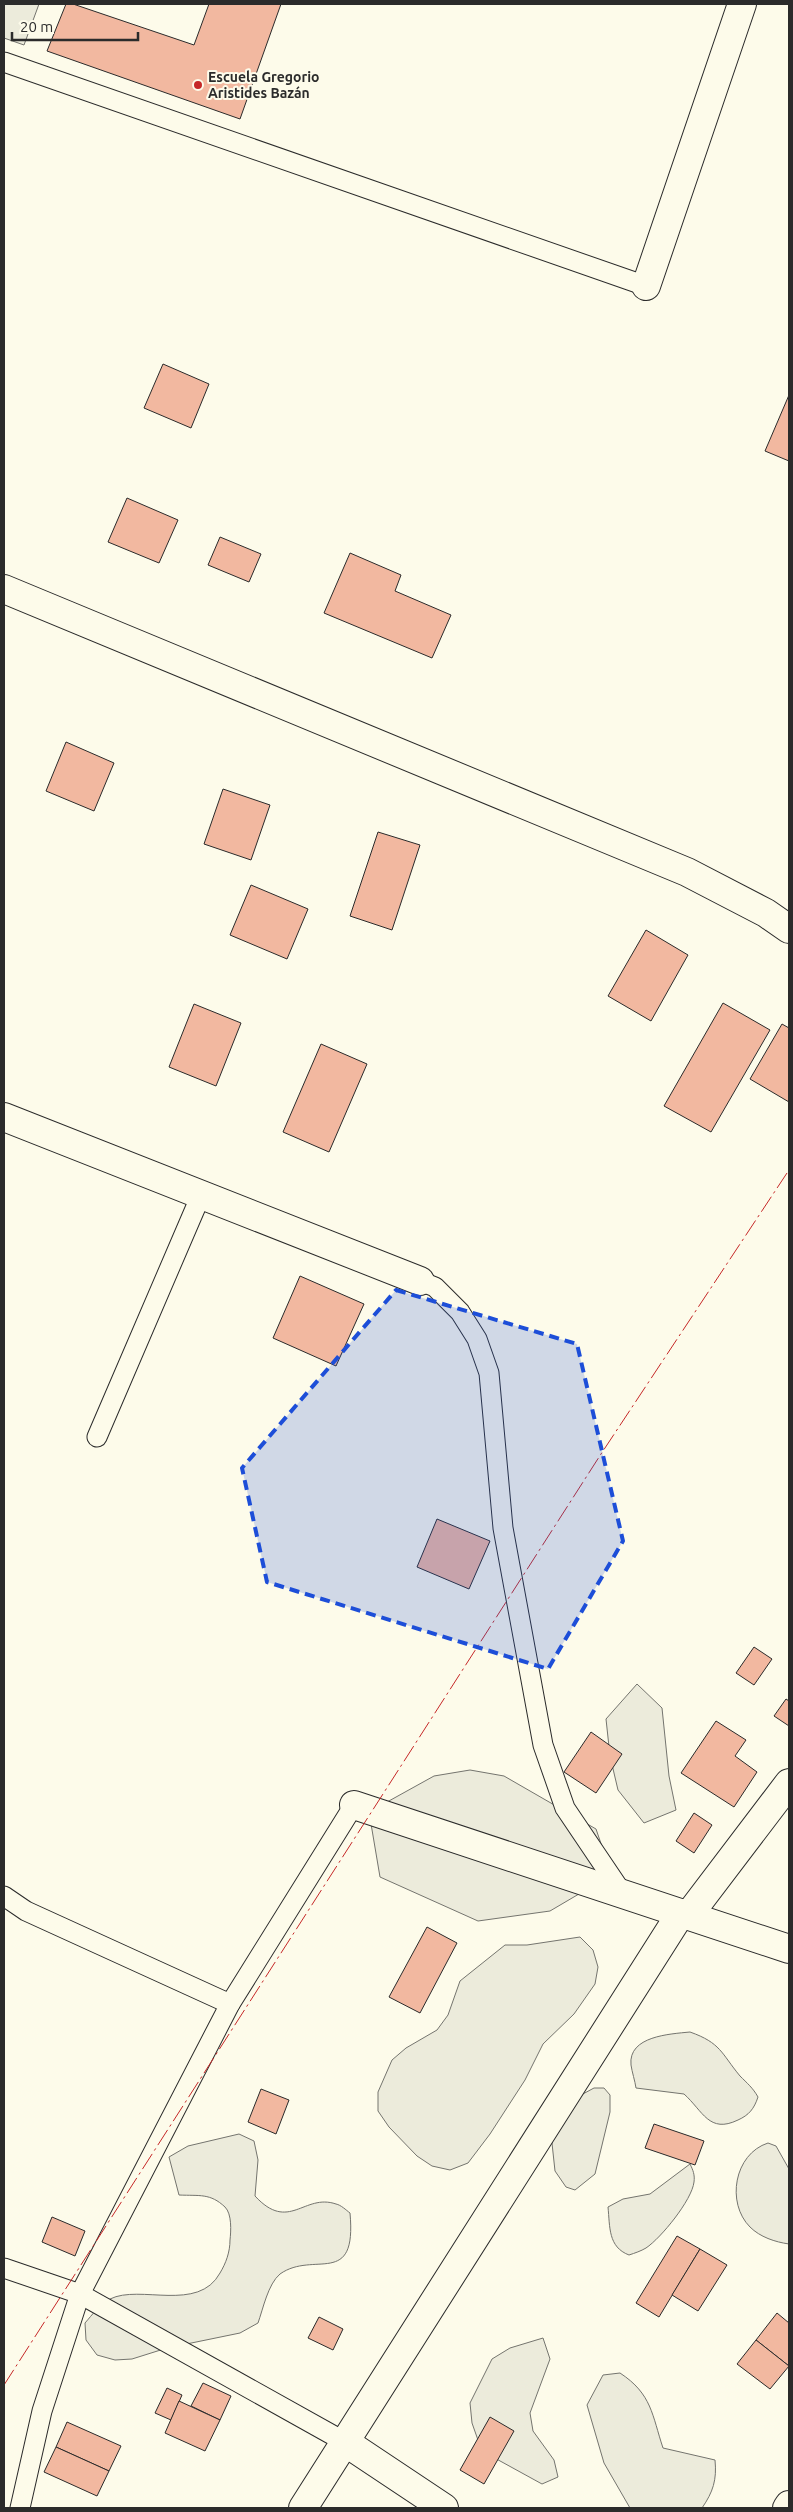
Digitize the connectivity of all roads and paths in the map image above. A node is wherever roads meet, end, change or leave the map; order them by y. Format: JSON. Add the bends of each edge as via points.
{"nodes":[{"id":1,"x":742,"y":4,"type":"edge"},
{"id":2,"x":4,"y":62,"type":"edge"},
{"id":3,"x":646,"y":286,"type":"joint"},
{"id":4,"x":4,"y":589,"type":"edge"},
{"id":5,"x":789,"y":929,"type":"edge"},
{"id":6,"x":4,"y":1117,"type":"edge"},
{"id":7,"x":201,"y":1194,"type":"junction"},
{"id":8,"x":420,"y":1280,"type":"joint"},
{"id":9,"x":98,"y":1437,"type":"dead end"},
{"id":10,"x":789,"y":1783,"type":"edge"},
{"id":11,"x":354,"y":1805,"type":"joint"},
{"id":12,"x":623,"y":1894,"type":"junction"},
{"id":13,"x":4,"y":1896,"type":"edge"},
{"id":14,"x":685,"y":1914,"type":"junction"},
{"id":15,"x":789,"y":1949,"type":"edge"},
{"id":16,"x":230,"y":2004,"type":"junction"},
{"id":17,"x":4,"y":2268,"type":"edge"},
{"id":18,"x":80,"y":2294,"type":"junction"},
{"id":19,"x":345,"y":2442,"type":"junction"},
{"id":20,"x":789,"y":2504,"type":"edge"},
{"id":21,"x":20,"y":2508,"type":"edge"},
{"id":22,"x":304,"y":2508,"type":"edge"},
{"id":23,"x":444,"y":2508,"type":"edge"},
{"id":24,"x":787,"y":2508,"type":"edge"}],
"edges":[{"from":1,"to":3,"type":"street"},
{"from":2,"to":3,"type":"lane"},
{"from":4,"to":5,"type":"street","via":[[686,872],[766,913]]},
{"from":6,"to":7,"type":"street"},
{"from":7,"to":8,"type":"street"},
{"from":7,"to":9,"type":"lane"},
{"from":8,"to":12,"type":"lane","via":[[435,1287],[460,1312],[478,1339],[489,1373],[503,1528],[543,1745],[564,1808]]},
{"from":10,"to":14,"type":"street"},
{"from":11,"to":12,"type":"street"},
{"from":11,"to":16,"type":"lane"},
{"from":12,"to":14,"type":"street"},
{"from":13,"to":16,"type":"lane","via":[[26,1912]]},
{"from":14,"to":15,"type":"street"},
{"from":14,"to":19,"type":"street"},
{"from":16,"to":18,"type":"lane"},
{"from":17,"to":18,"type":"lane"},
{"from":18,"to":19,"type":"lane"},
{"from":18,"to":21,"type":"lane","via":[[42,2411]]},
{"from":19,"to":22,"type":"street"},
{"from":19,"to":23,"type":"street"},
{"from":20,"to":24,"type":"street"}]}
